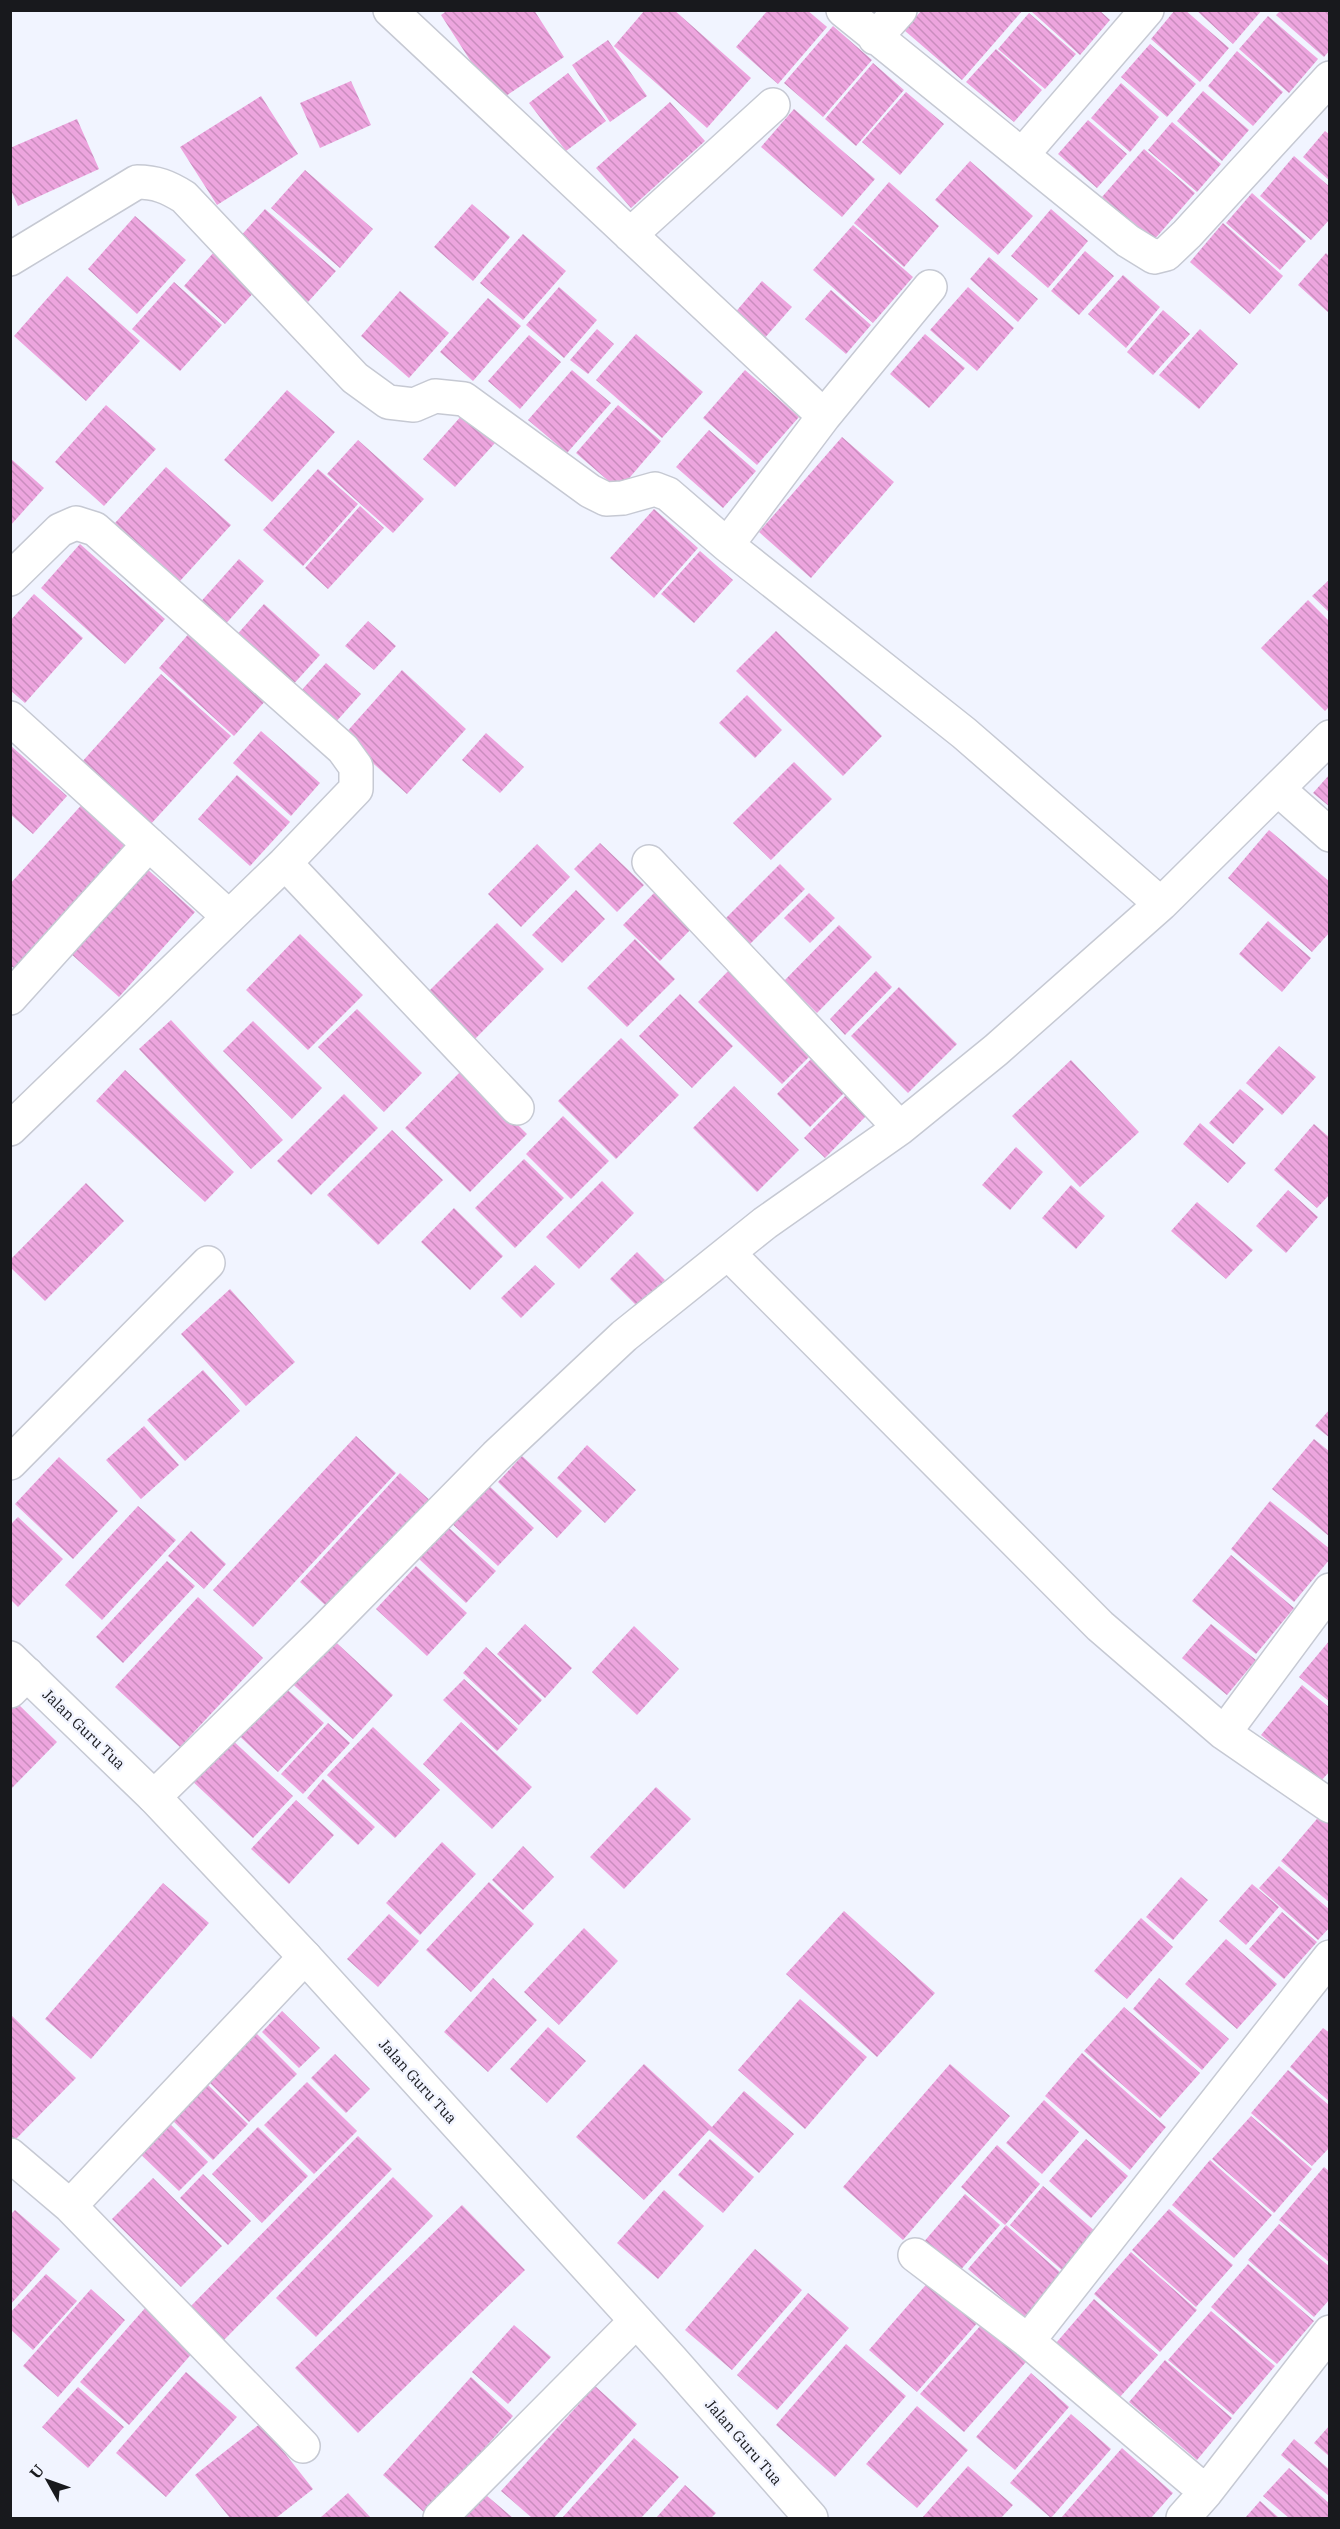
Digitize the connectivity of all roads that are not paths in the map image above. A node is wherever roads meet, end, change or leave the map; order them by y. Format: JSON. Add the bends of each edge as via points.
{"nodes":[{"id":1,"x":390,"y":10,"type":"edge"},
{"id":2,"x":843,"y":10,"type":"edge"},
{"id":3,"x":900,"y":10,"type":"edge"},
{"id":4,"x":1147,"y":10,"type":"edge"},
{"id":5,"x":875,"y":38,"type":"junction"},
{"id":6,"x":1329,"y":78,"type":"edge"},
{"id":7,"x":773,"y":105,"type":"dead end"},
{"id":8,"x":1022,"y":155,"type":"junction"},
{"id":9,"x":630,"y":235,"type":"junction"},
{"id":10,"x":10,"y":259,"type":"edge"},
{"id":11,"x":930,"y":287,"type":"dead end"},
{"id":12,"x":824,"y":416,"type":"junction"},
{"id":13,"x":727,"y":545,"type":"junction"},
{"id":14,"x":10,"y":579,"type":"edge"},
{"id":15,"x":10,"y":718,"type":"edge"},
{"id":16,"x":1329,"y":737,"type":"edge"},
{"id":17,"x":1278,"y":789,"type":"junction"},
{"id":18,"x":1329,"y":835,"type":"edge"},
{"id":19,"x":149,"y":844,"type":"junction"},
{"id":20,"x":649,"y":862,"type":"dead end"},
{"id":21,"x":285,"y":863,"type":"junction"},
{"id":22,"x":1161,"y":904,"type":"junction"},
{"id":23,"x":228,"y":915,"type":"junction"},
{"id":24,"x":10,"y":998,"type":"edge"},
{"id":25,"x":517,"y":1108,"type":"dead end"},
{"id":26,"x":900,"y":1128,"type":"junction"},
{"id":27,"x":10,"y":1130,"type":"edge"},
{"id":28,"x":728,"y":1253,"type":"junction"},
{"id":29,"x":208,"y":1263,"type":"dead end"},
{"id":30,"x":10,"y":1463,"type":"edge"},
{"id":31,"x":1329,"y":1590,"type":"edge"},
{"id":32,"x":16,"y":1674,"type":"edge"},
{"id":33,"x":1224,"y":1732,"type":"junction"},
{"id":34,"x":154,"y":1797,"type":"junction"},
{"id":35,"x":1329,"y":1806,"type":"edge"},
{"id":36,"x":305,"y":1957,"type":"junction"},
{"id":37,"x":1329,"y":1957,"type":"edge"},
{"id":38,"x":10,"y":2154,"type":"edge"},
{"id":39,"x":70,"y":2206,"type":"junction"},
{"id":40,"x":915,"y":2255,"type":"dead end"},
{"id":41,"x":636,"y":2321,"type":"junction"},
{"id":42,"x":1329,"y":2332,"type":"edge"},
{"id":43,"x":1028,"y":2341,"type":"junction"},
{"id":44,"x":303,"y":2446,"type":"dead end"},
{"id":45,"x":1206,"y":2492,"type":"junction"},
{"id":46,"x":807,"y":2517,"type":"edge"},
{"id":47,"x":440,"y":2518,"type":"edge"},
{"id":48,"x":1183,"y":2518,"type":"edge"}],
"edges":[{"from":1,"to":9,"type":"street"},
{"from":2,"to":5,"type":"street"},
{"from":3,"to":5,"type":"street"},
{"from":4,"to":8,"type":"street"},
{"from":5,"to":8,"type":"street"},
{"from":6,"to":8,"type":"street","via":[[1166,254],[1154,256],[1128,241]]},
{"from":7,"to":9,"type":"street"},
{"from":9,"to":12,"type":"street"},
{"from":10,"to":13,"type":"street","via":[[137,182],[166,186],[184,197],[355,378],[388,402],[414,405],[435,396],[464,399],[606,500],[655,489],[669,494]]},
{"from":11,"to":12,"type":"street"},
{"from":12,"to":13,"type":"street"},
{"from":13,"to":22,"type":"street","via":[[964,734]]},
{"from":14,"to":21,"type":"street","via":[[60,530],[76,523],[95,529],[343,749],[356,767],[356,789]]},
{"from":15,"to":19,"type":"street"},
{"from":16,"to":17,"type":"street"},
{"from":17,"to":18,"type":"street"},
{"from":17,"to":22,"type":"street"},
{"from":19,"to":23,"type":"street"},
{"from":19,"to":24,"type":"street"},
{"from":20,"to":26,"type":"street"},
{"from":21,"to":23,"type":"street"},
{"from":21,"to":25,"type":"street"},
{"from":22,"to":26,"type":"street","via":[[996,1050]]},
{"from":23,"to":27,"type":"street"},
{"from":26,"to":28,"type":"street"},
{"from":28,"to":33,"type":"street","via":[[1100,1626]]},
{"from":28,"to":34,"type":"street","via":[[624,1336],[496,1456]]},
{"from":29,"to":30,"type":"street"},
{"from":31,"to":33,"type":"street"},
{"from":32,"to":34,"type":"street","name":"Jalan Guru Tua"},
{"from":33,"to":35,"type":"street"},
{"from":34,"to":36,"type":"street","name":"Jalan Guru Tua"},
{"from":36,"to":39,"type":"street"},
{"from":36,"to":41,"type":"street","name":"Jalan Guru Tua"},
{"from":37,"to":43,"type":"street"},
{"from":38,"to":39,"type":"street"},
{"from":39,"to":44,"type":"street"},
{"from":40,"to":43,"type":"street"},
{"from":41,"to":46,"type":"street","name":"Jalan Guru Tua","via":[[765,2464]]},
{"from":41,"to":47,"type":"street"},
{"from":42,"to":45,"type":"street"},
{"from":43,"to":45,"type":"street"},
{"from":45,"to":48,"type":"street"}]}
